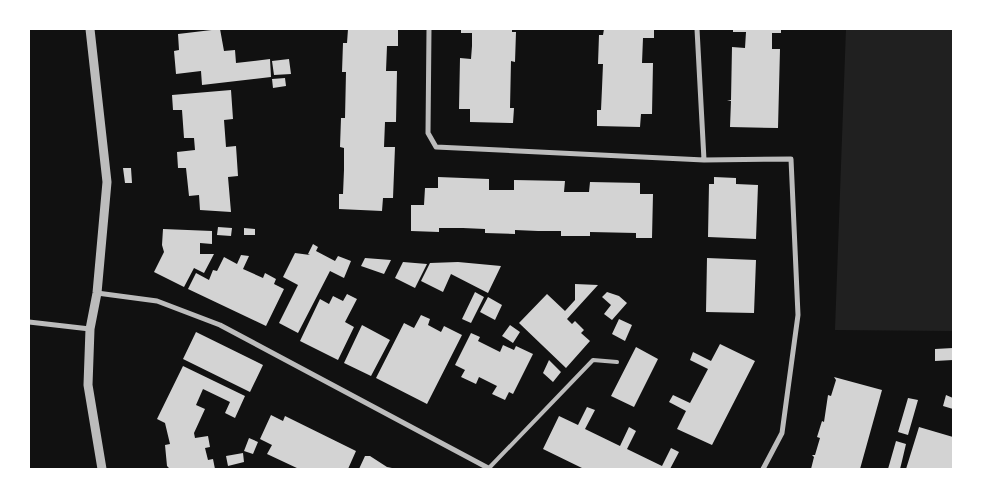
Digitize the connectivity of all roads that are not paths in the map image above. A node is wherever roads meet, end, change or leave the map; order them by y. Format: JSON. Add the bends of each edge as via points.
{"nodes":[{"id":1,"x":90,"y":29,"type":"edge"},
{"id":2,"x":429,"y":29,"type":"edge"},
{"id":3,"x":697,"y":29,"type":"edge"},
{"id":4,"x":704,"y":160,"type":"junction"},
{"id":5,"x":97,"y":293,"type":"junction"},
{"id":6,"x":29,"y":322,"type":"edge"},
{"id":7,"x":90,"y":330,"type":"junction"},
{"id":8,"x":618,"y":362,"type":"dead end"},
{"id":9,"x":102,"y":469,"type":"edge"},
{"id":10,"x":490,"y":469,"type":"edge"},
{"id":11,"x":764,"y":469,"type":"edge"}],
"edges":[{"from":1,"to":5,"type":"street","via":[[107,182]]},
{"from":2,"to":4,"type":"street","via":[[428,134],[436,147]]},
{"from":3,"to":4,"type":"street"},
{"from":4,"to":11,"type":"street","via":[[791,158],[798,315],[782,433]]},
{"from":5,"to":7,"type":"street"},
{"from":5,"to":10,"type":"street","via":[[157,302],[220,325]]},
{"from":6,"to":7,"type":"street"},
{"from":7,"to":9,"type":"street","via":[[88,385]]},
{"from":8,"to":10,"type":"lane","via":[[593,360]]}]}
